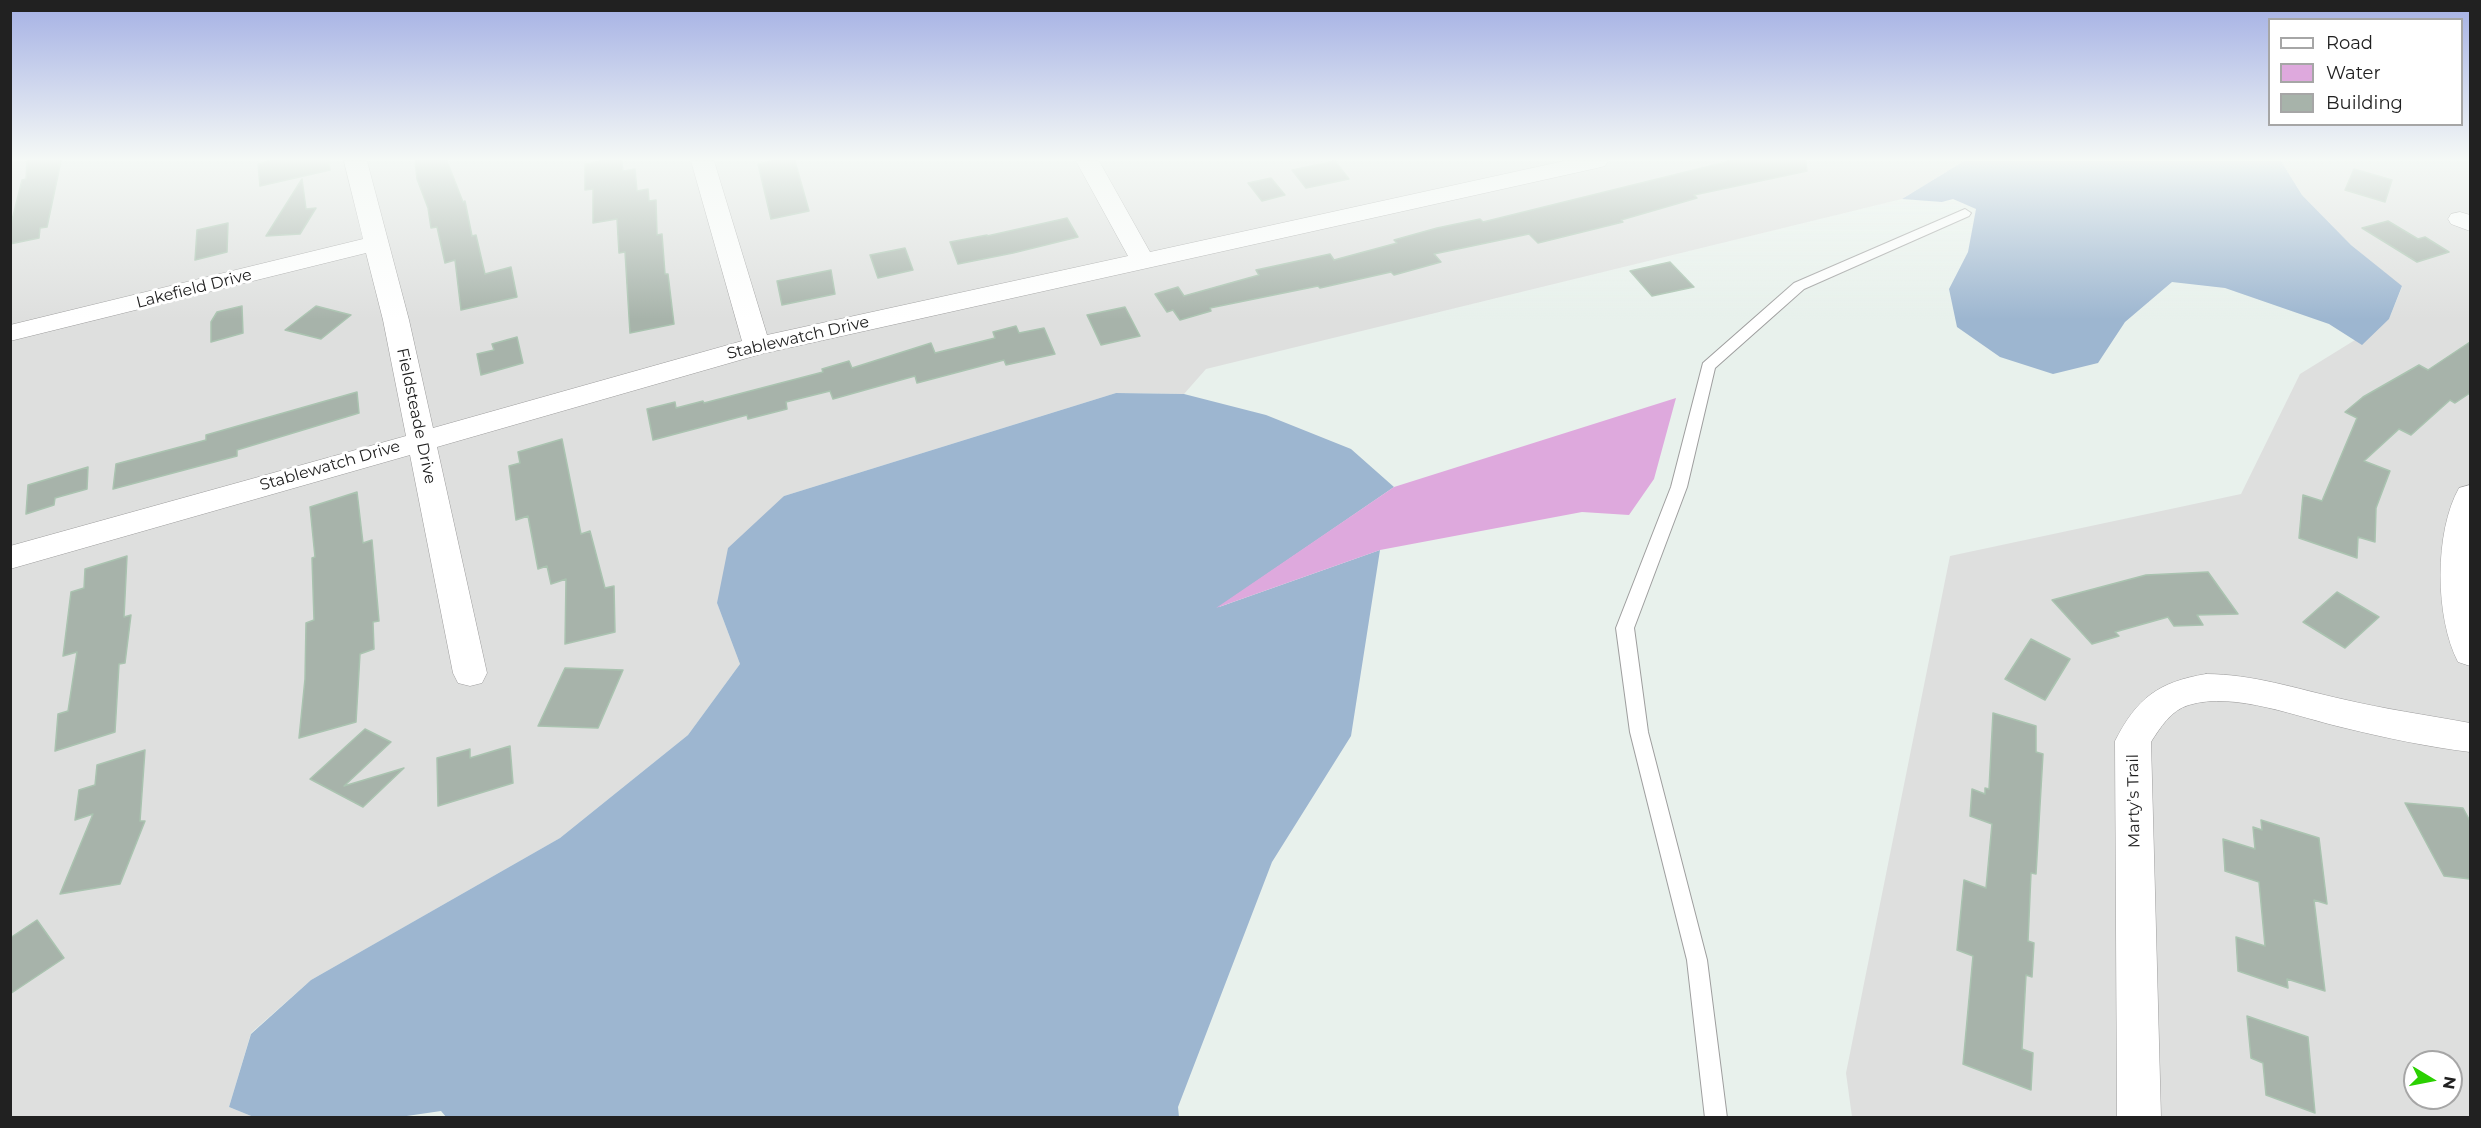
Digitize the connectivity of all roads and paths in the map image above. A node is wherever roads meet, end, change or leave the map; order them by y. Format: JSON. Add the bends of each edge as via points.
{"nodes":[{"id":1,"x":369,"y":214,"type":"edge"},
{"id":2,"x":718,"y":214,"type":"edge"},
{"id":3,"x":1117,"y":214,"type":"edge"},
{"id":4,"x":1358,"y":214,"type":"edge"},
{"id":5,"x":1964,"y":214,"type":"edge"},
{"id":6,"x":377,"y":243,"type":"junction"},
{"id":7,"x":1143,"y":261,"type":"junction"},
{"id":8,"x":10,"y":333,"type":"edge"},
{"id":9,"x":757,"y":346,"type":"junction"},
{"id":10,"x":421,"y":440,"type":"junction"},
{"id":11,"x":2470,"y":496,"type":"edge"},
{"id":12,"x":10,"y":558,"type":"edge"},
{"id":13,"x":2470,"y":653,"type":"edge"},
{"id":14,"x":470,"y":673,"type":"dead end"},
{"id":15,"x":2470,"y":738,"type":"edge"},
{"id":16,"x":1716,"y":1118,"type":"edge"},
{"id":17,"x":2139,"y":1118,"type":"edge"}],
"edges":[{"from":1,"to":6,"type":"street","name":"Fieldsteade Drive"},
{"from":2,"to":9,"type":"street"},
{"from":3,"to":7,"type":"street"},
{"from":4,"to":7,"type":"street","name":"Stablewatch Drive"},
{"from":5,"to":16,"type":"lane","via":[[1799,286],[1708,366],[1679,487],[1625,628],[1639,732],[1697,960]]},
{"from":6,"to":8,"type":"street","name":"Lakefield Drive"},
{"from":6,"to":10,"type":"street","name":"Fieldsteade Drive"},
{"from":7,"to":9,"type":"street","name":"Stablewatch Drive"},
{"from":9,"to":10,"type":"street","name":"Stablewatch Drive"},
{"from":10,"to":12,"type":"street","name":"Stablewatch Drive"},
{"from":10,"to":14,"type":"street","name":"Fieldsteade Drive"},
{"from":11,"to":13,"type":"street","via":[[2460,524],[2455,570]]},
{"from":15,"to":17,"type":"street","name":"Marty’s Trail","via":[[2243,690],[2189,690],[2169,698],[2149,713],[2133,741]]}]}
